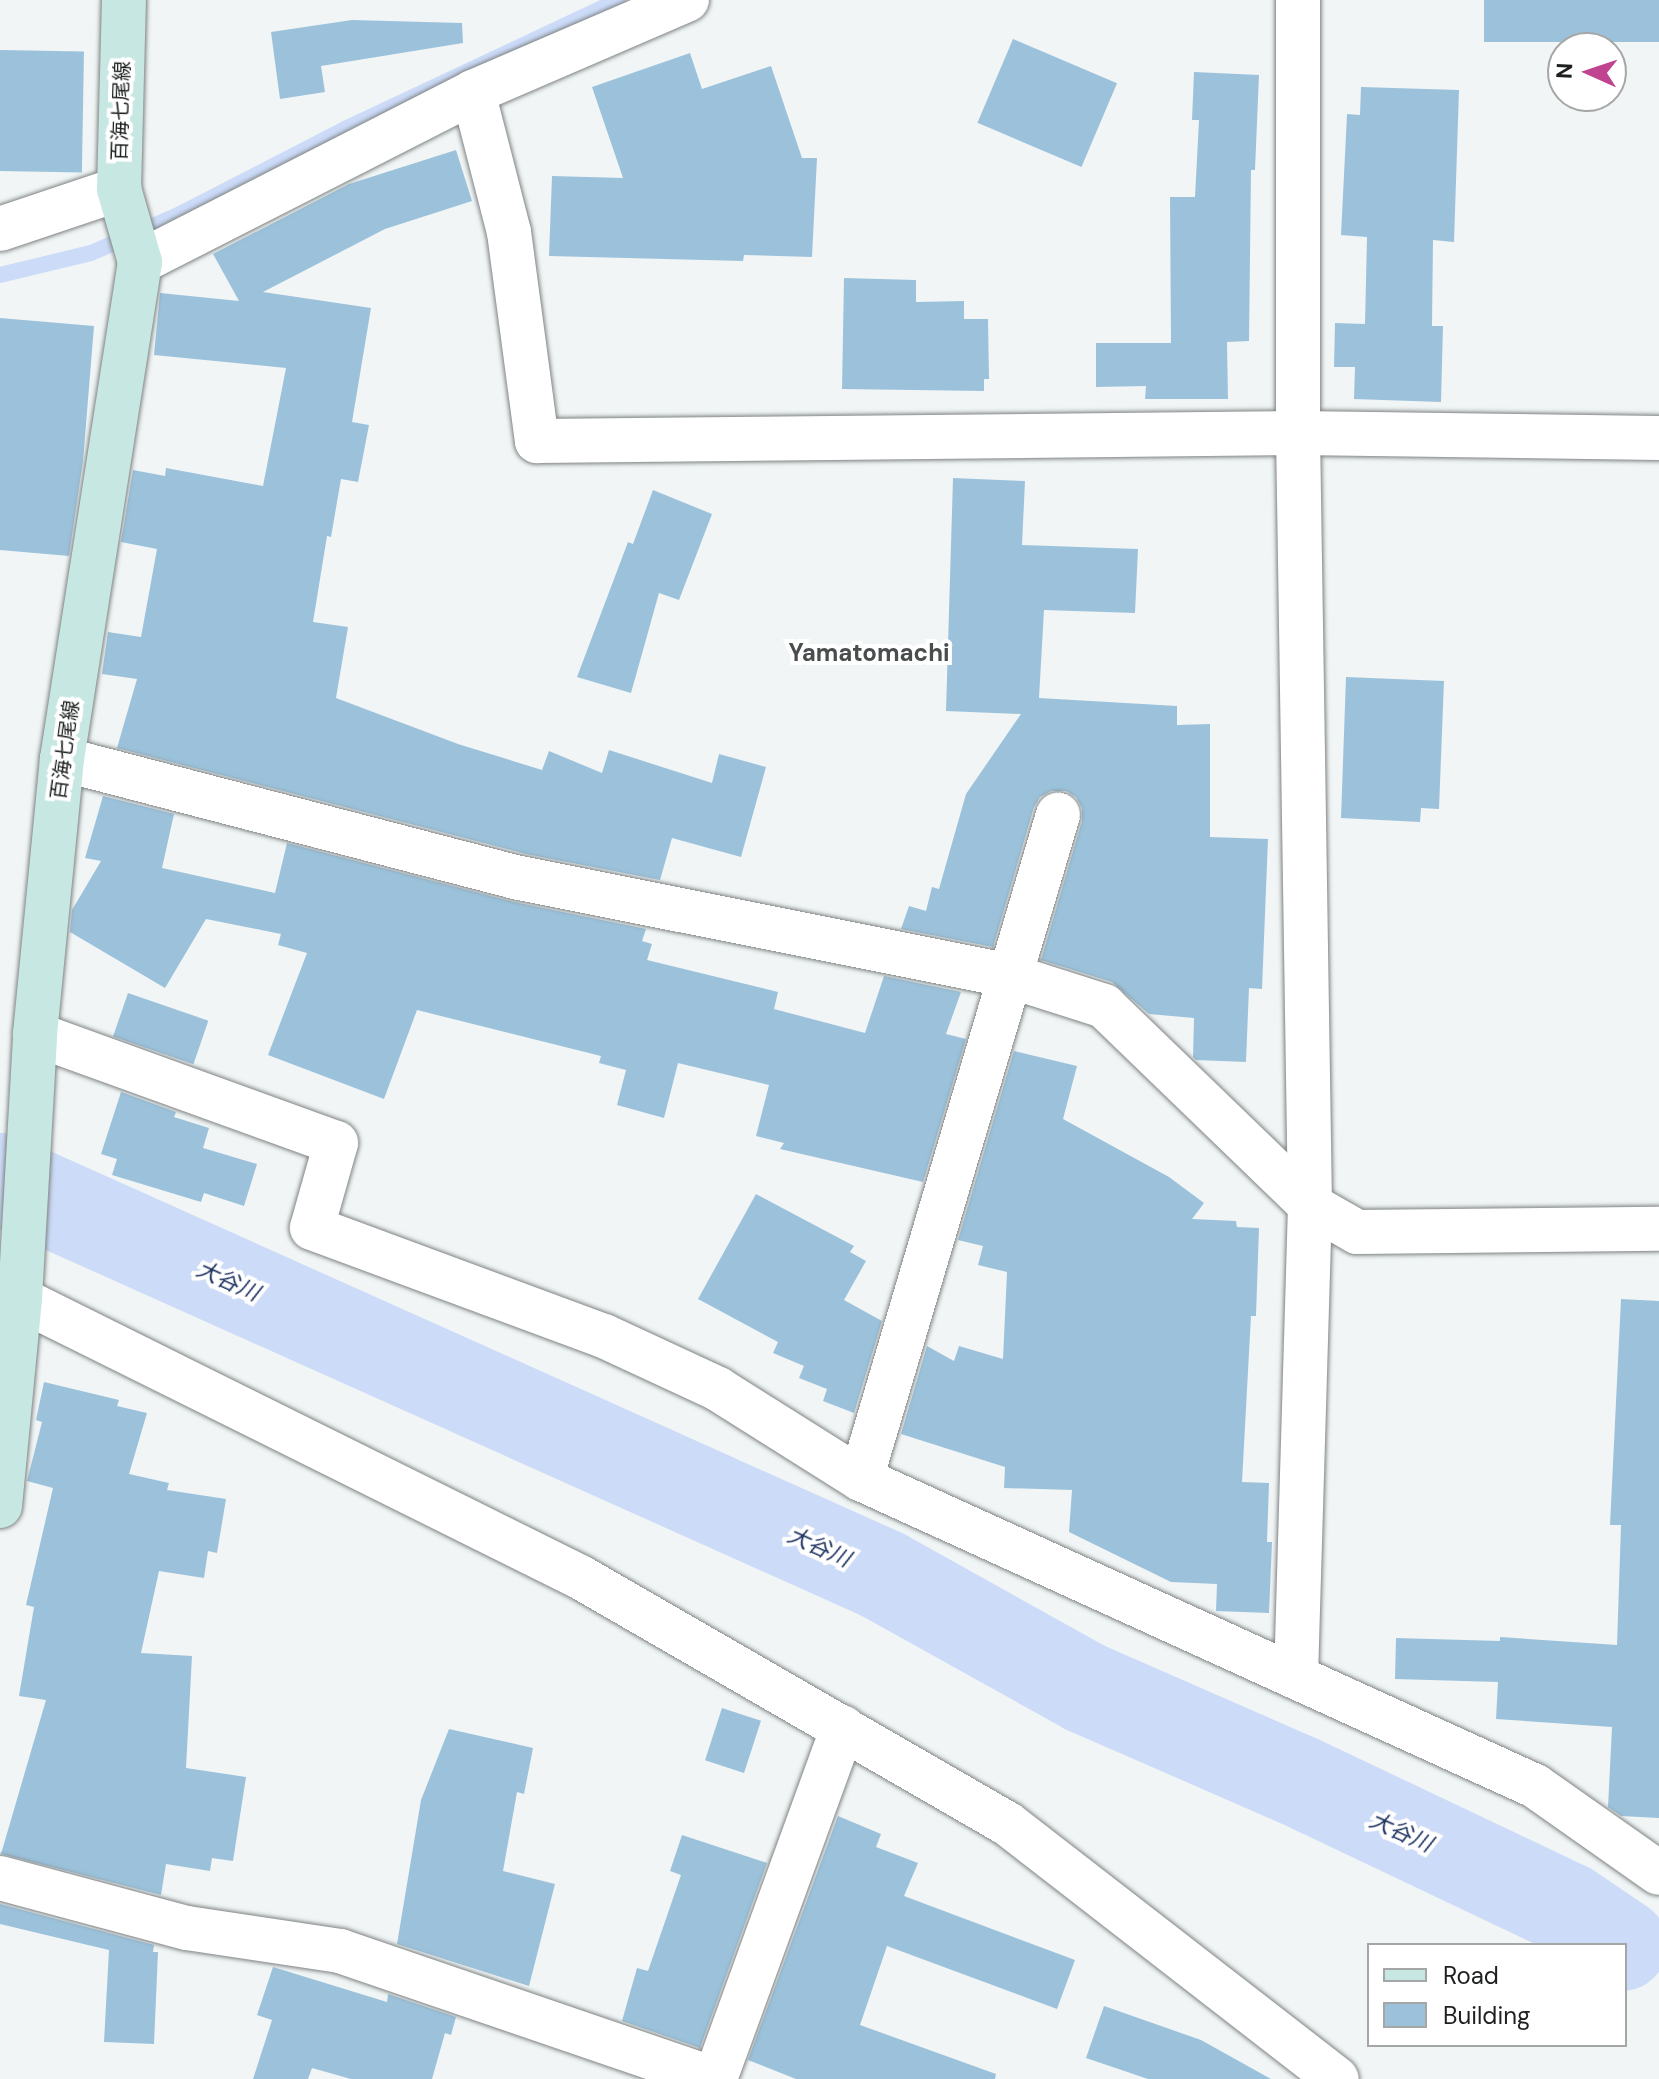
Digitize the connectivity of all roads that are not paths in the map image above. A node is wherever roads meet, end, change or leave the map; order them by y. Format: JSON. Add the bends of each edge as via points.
{"nodes":[{"id":1,"x":124,"y":0,"type":"edge"},
{"id":2,"x":687,"y":0,"type":"edge"},
{"id":3,"x":1298,"y":0,"type":"edge"},
{"id":4,"x":473,"y":92,"type":"junction"},
{"id":5,"x":0,"y":229,"type":"edge"},
{"id":6,"x":130,"y":229,"type":"junction"},
{"id":7,"x":1298,"y":433,"type":"junction"},
{"id":8,"x":1659,"y":438,"type":"edge"},
{"id":9,"x":62,"y":759,"type":"junction"},
{"id":10,"x":1058,"y":815,"type":"dead end"},
{"id":11,"x":1010,"y":976,"type":"junction"},
{"id":12,"x":35,"y":1034,"type":"junction"},
{"id":13,"x":1310,"y":1205,"type":"junction"},
{"id":14,"x":1659,"y":1229,"type":"edge"},
{"id":15,"x":10,"y":1294,"type":"edge"},
{"id":16,"x":861,"y":1479,"type":"junction"},
{"id":17,"x":0,"y":1506,"type":"edge"},
{"id":18,"x":1296,"y":1677,"type":"junction"},
{"id":19,"x":843,"y":1728,"type":"junction"},
{"id":20,"x":1659,"y":1873,"type":"edge"},
{"id":21,"x":0,"y":1878,"type":"edge"},
{"id":22,"x":714,"y":2079,"type":"edge"},
{"id":23,"x":1337,"y":2079,"type":"edge"}],
"edges":[{"from":1,"to":6,"type":"main road","name":"百海七尾線"},
{"from":2,"to":4,"type":"street"},
{"from":3,"to":7,"type":"street"},
{"from":4,"to":6,"type":"street"},
{"from":4,"to":7,"type":"street","via":[[509,232],[537,441]]},
{"from":5,"to":6,"type":"street"},
{"from":6,"to":9,"type":"main road","name":"百海七尾線"},
{"from":7,"to":8,"type":"street"},
{"from":7,"to":13,"type":"street"},
{"from":9,"to":11,"type":"street","via":[[520,878]]},
{"from":9,"to":12,"type":"main road","name":"百海七尾線"},
{"from":10,"to":11,"type":"street"},
{"from":11,"to":13,"type":"street","via":[[1104,1006]]},
{"from":11,"to":16,"type":"street"},
{"from":12,"to":15,"type":"main road","name":"百海七尾線","via":[[22,1241]]},
{"from":12,"to":16,"type":"street","via":[[336,1143],[312,1228],[604,1336],[718,1389]]},
{"from":13,"to":14,"type":"street","via":[[1357,1232]]},
{"from":13,"to":18,"type":"street"},
{"from":15,"to":17,"type":"main road","name":"百海七尾線"},
{"from":15,"to":19,"type":"street","via":[[580,1577]]},
{"from":16,"to":18,"type":"street"},
{"from":18,"to":20,"type":"street","via":[[1535,1786]]},
{"from":19,"to":22,"type":"street"},
{"from":19,"to":23,"type":"street","via":[[1008,1824]]},
{"from":21,"to":22,"type":"street","via":[[187,1928],[340,1951]]}]}
